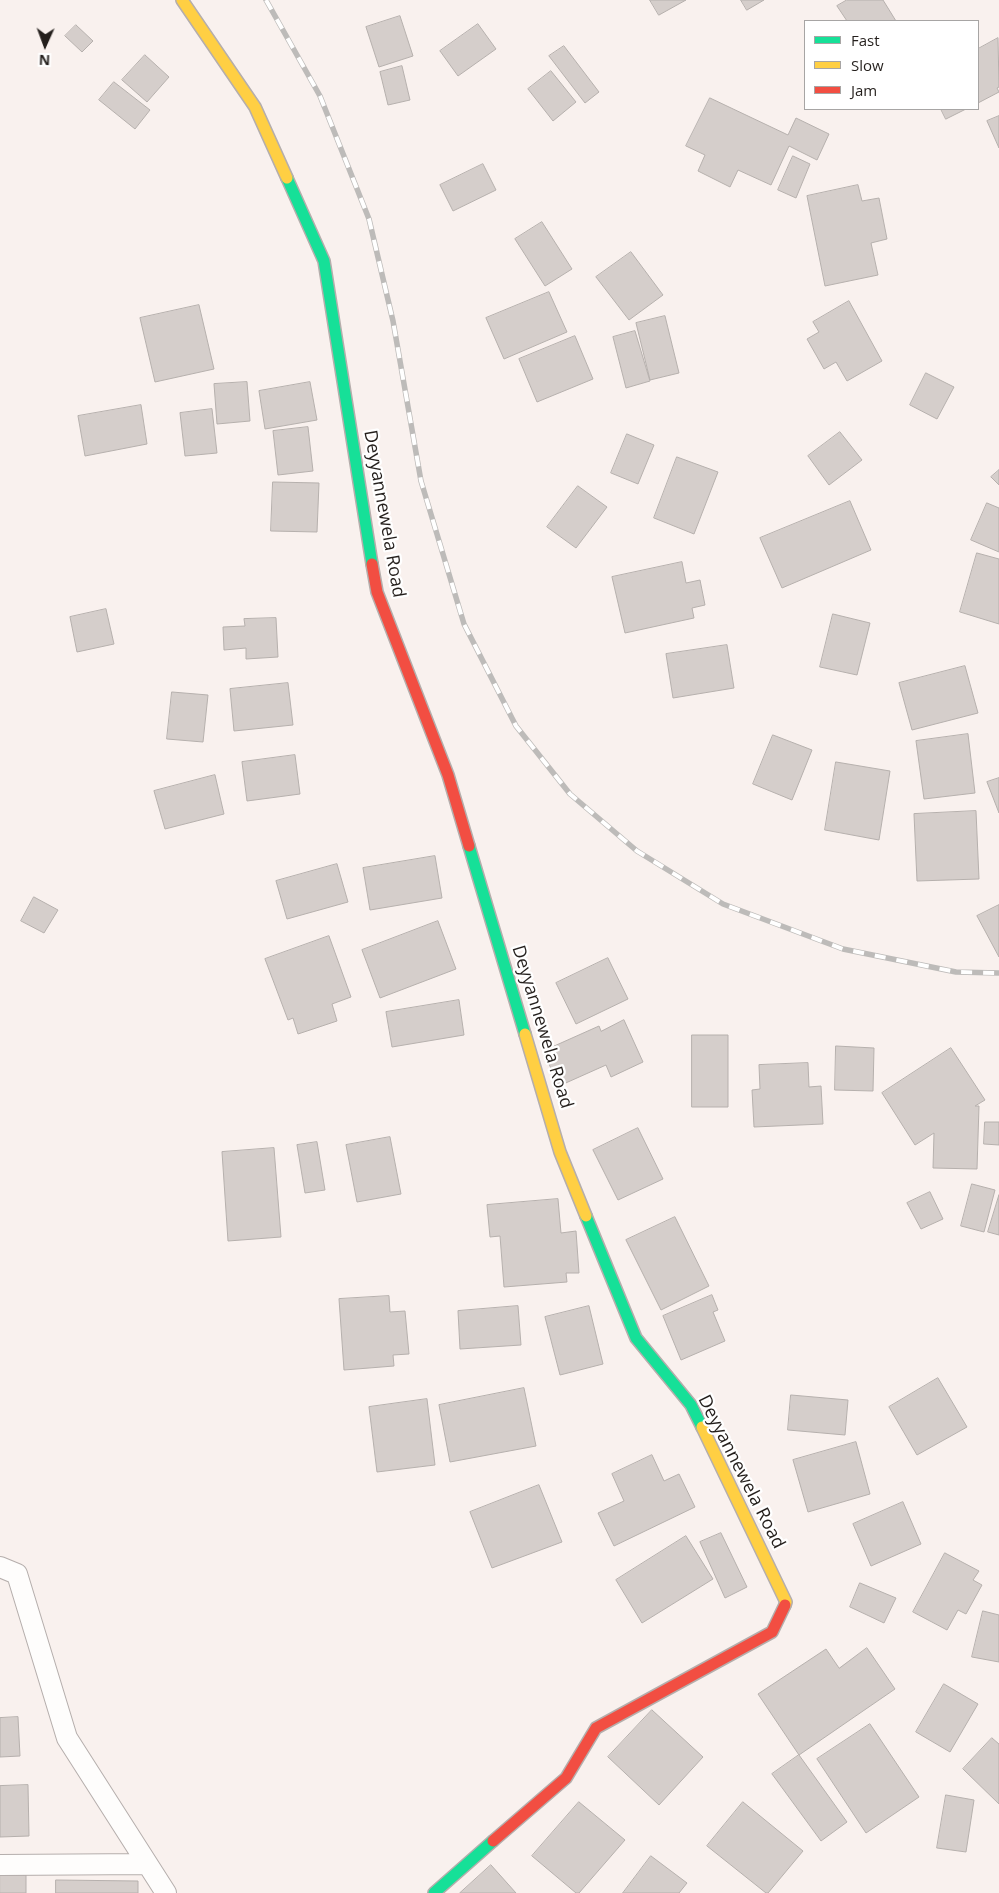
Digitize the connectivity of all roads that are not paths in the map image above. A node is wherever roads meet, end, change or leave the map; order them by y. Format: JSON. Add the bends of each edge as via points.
{"nodes":[{"id":1,"x":182,"y":0,"type":"edge"},
{"id":2,"x":0,"y":1567,"type":"edge"},
{"id":3,"x":0,"y":1864,"type":"edge"},
{"id":4,"x":146,"y":1864,"type":"junction"},
{"id":5,"x":166,"y":1893,"type":"edge"},
{"id":6,"x":434,"y":1893,"type":"edge"}],
"edges":[{"from":1,"to":6,"type":"street","name":"Deyyannewela Road","via":[[255,108],[324,260],[377,592],[448,776],[560,1152],[636,1338],[690,1405],[786,1602],[772,1632],[596,1728],[566,1778]]},
{"from":2,"to":4,"type":"lane","via":[[17,1574],[67,1738]]},
{"from":3,"to":4,"type":"lane"},
{"from":4,"to":5,"type":"lane"}]}
